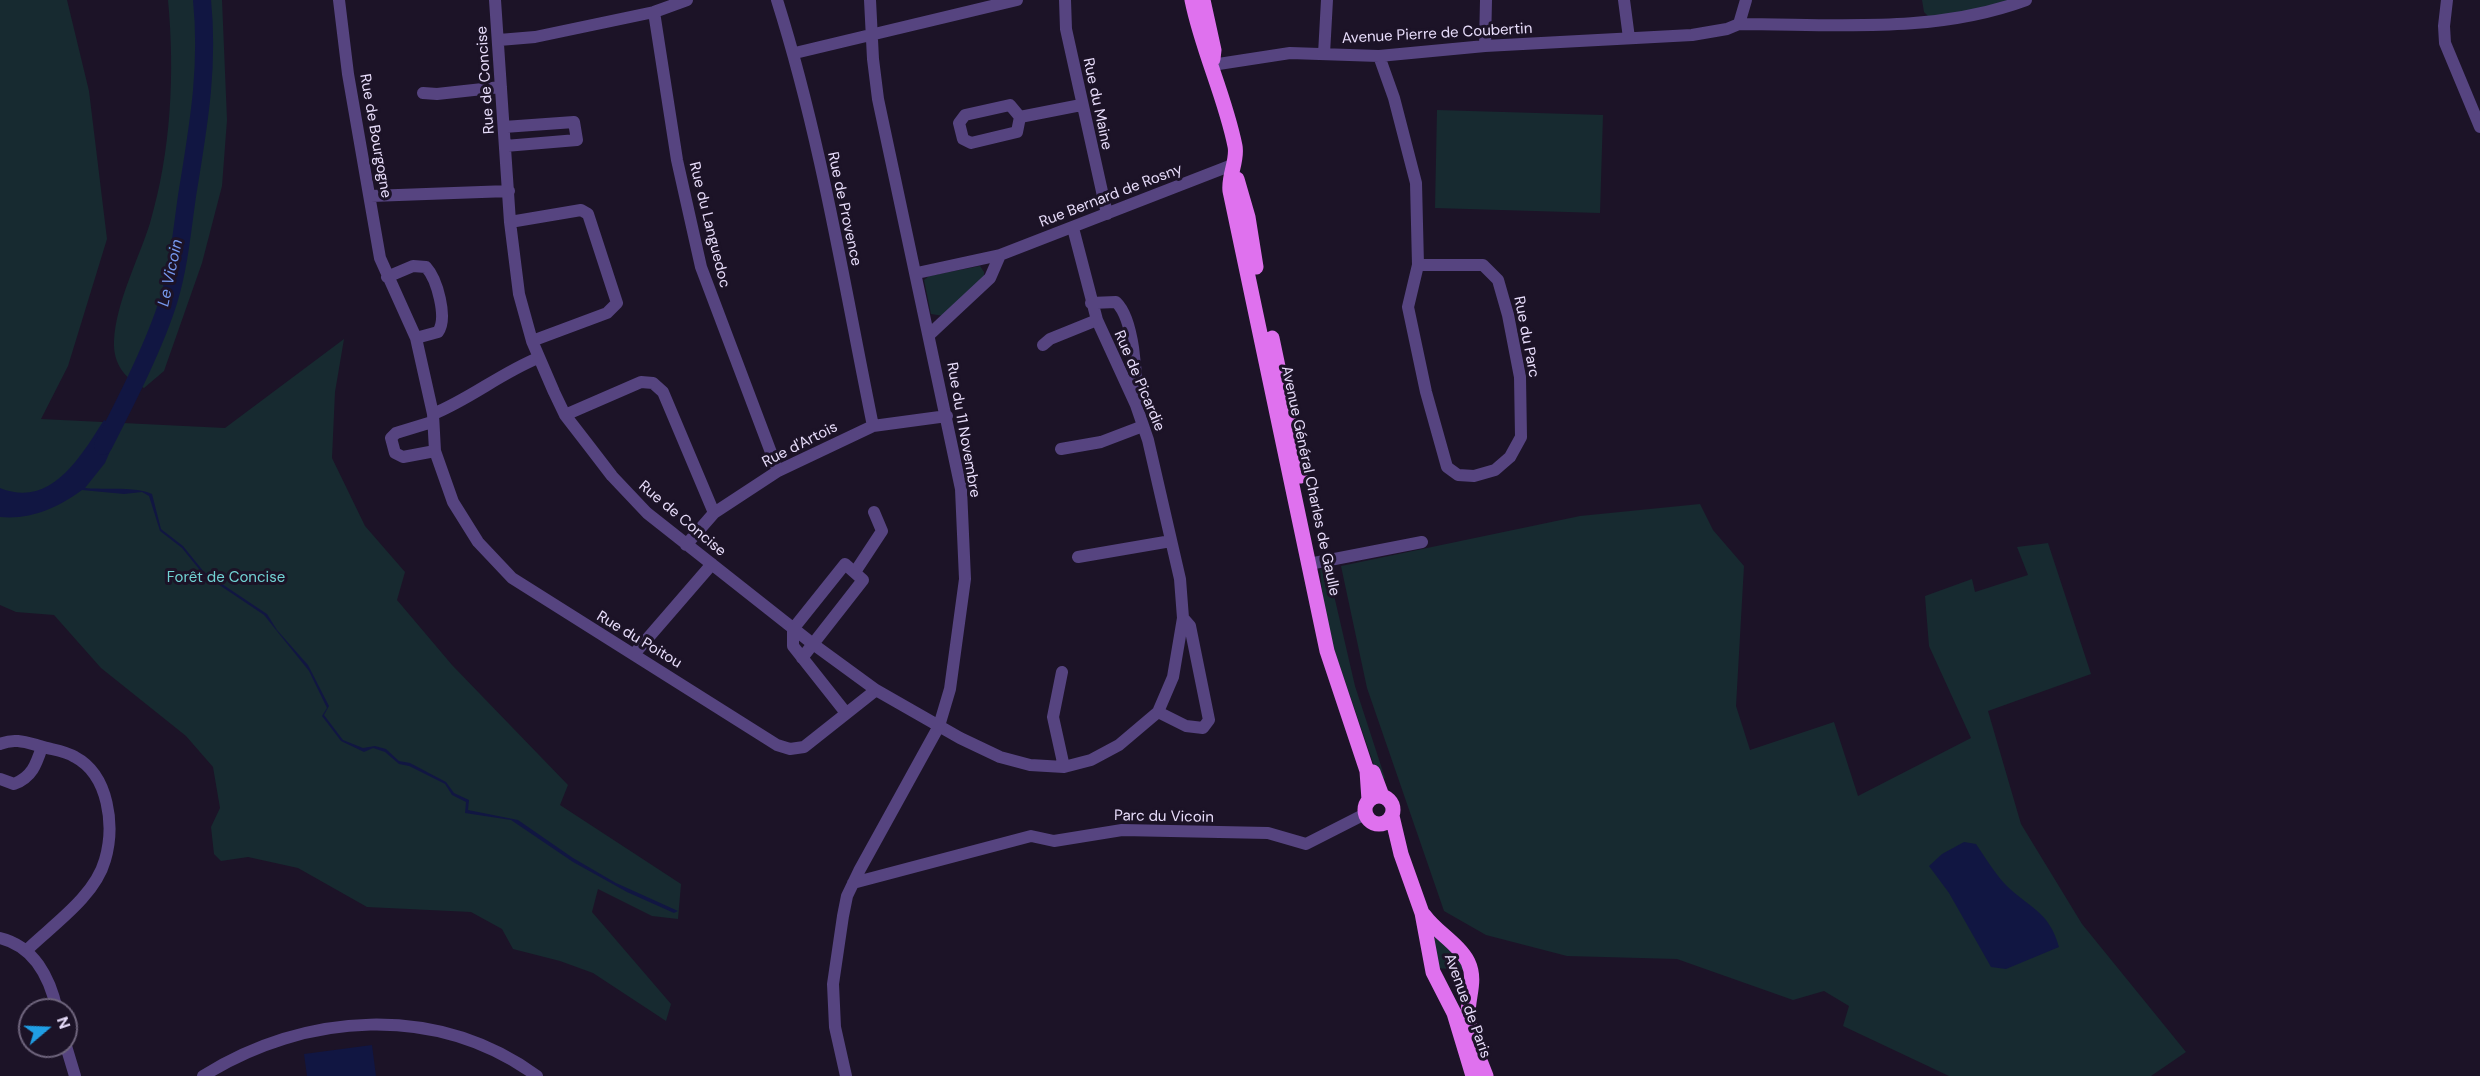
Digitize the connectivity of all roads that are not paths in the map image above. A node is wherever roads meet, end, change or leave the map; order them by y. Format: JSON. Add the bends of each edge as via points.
{"nodes":[{"id":1,"x":339,"y":0,"type":"edge"},
{"id":2,"x":495,"y":0,"type":"edge"},
{"id":3,"x":687,"y":0,"type":"edge"},
{"id":4,"x":777,"y":0,"type":"edge"},
{"id":5,"x":870,"y":0,"type":"edge"},
{"id":6,"x":1017,"y":0,"type":"edge"},
{"id":7,"x":1065,"y":0,"type":"edge"},
{"id":8,"x":1192,"y":0,"type":"edge"},
{"id":9,"x":1203,"y":0,"type":"edge"},
{"id":10,"x":1327,"y":0,"type":"edge"},
{"id":11,"x":1486,"y":0,"type":"edge"},
{"id":12,"x":1624,"y":0,"type":"edge"},
{"id":13,"x":1746,"y":0,"type":"edge"},
{"id":14,"x":2026,"y":0,"type":"edge"},
{"id":15,"x":2447,"y":0,"type":"edge"},
{"id":16,"x":654,"y":12,"type":"junction"},
{"id":17,"x":1739,"y":24,"type":"junction"},
{"id":18,"x":871,"y":34,"type":"junction"},
{"id":19,"x":1629,"y":38,"type":"junction"},
{"id":20,"x":499,"y":40,"type":"junction"},
{"id":21,"x":1485,"y":46,"type":"junction"},
{"id":22,"x":795,"y":53,"type":"junction"},
{"id":23,"x":1324,"y":54,"type":"junction"},
{"id":24,"x":1379,"y":56,"type":"junction"},
{"id":25,"x":1212,"y":65,"type":"junction"},
{"id":26,"x":501,"y":87,"type":"junction"},
{"id":27,"x":423,"y":93,"type":"dead end"},
{"id":28,"x":1081,"y":105,"type":"junction"},
{"id":29,"x":1020,"y":117,"type":"junction"},
{"id":30,"x":504,"y":127,"type":"junction"},
{"id":31,"x":2480,"y":127,"type":"edge"},
{"id":32,"x":505,"y":146,"type":"junction"},
{"id":33,"x":1232,"y":165,"type":"junction"},
{"id":34,"x":509,"y":191,"type":"junction"},
{"id":35,"x":371,"y":196,"type":"junction"},
{"id":36,"x":1107,"y":214,"type":"junction"},
{"id":37,"x":510,"y":222,"type":"junction"},
{"id":38,"x":1073,"y":228,"type":"junction"},
{"id":39,"x":1000,"y":255,"type":"junction"},
{"id":40,"x":1418,"y":265,"type":"junction"},
{"id":41,"x":917,"y":273,"type":"junction"},
{"id":42,"x":387,"y":277,"type":"junction"},
{"id":43,"x":1091,"y":303,"type":"junction"},
{"id":44,"x":1097,"y":320,"type":"junction"},
{"id":45,"x":930,"y":334,"type":"junction"},
{"id":46,"x":416,"y":338,"type":"junction"},
{"id":47,"x":532,"y":341,"type":"junction"},
{"id":48,"x":1043,"y":345,"type":"dead end"},
{"id":49,"x":538,"y":358,"type":"junction"},
{"id":50,"x":1136,"y":405,"type":"junction"},
{"id":51,"x":565,"y":415,"type":"junction"},
{"id":52,"x":947,"y":416,"type":"junction"},
{"id":53,"x":432,"y":418,"type":"junction"},
{"id":54,"x":873,"y":426,"type":"junction"},
{"id":55,"x":1143,"y":426,"type":"junction"},
{"id":56,"x":1061,"y":449,"type":"dead end"},
{"id":57,"x":435,"y":451,"type":"junction"},
{"id":58,"x":777,"y":471,"type":"junction"},
{"id":59,"x":874,"y":512,"type":"dead end"},
{"id":60,"x":714,"y":513,"type":"junction"},
{"id":61,"x":1171,"y":540,"type":"junction"},
{"id":62,"x":1422,"y":542,"type":"dead end"},
{"id":63,"x":687,"y":545,"type":"junction"},
{"id":64,"x":1078,"y":557,"type":"dead end"},
{"id":65,"x":712,"y":564,"type":"junction"},
{"id":66,"x":1312,"y":564,"type":"junction"},
{"id":67,"x":855,"y":572,"type":"junction"},
{"id":68,"x":1183,"y":618,"type":"junction"},
{"id":69,"x":793,"y":629,"type":"junction"},
{"id":70,"x":813,"y":644,"type":"junction"},
{"id":71,"x":634,"y":653,"type":"junction"},
{"id":72,"x":802,"y":658,"type":"junction"},
{"id":73,"x":1062,"y":672,"type":"dead end"},
{"id":74,"x":876,"y":690,"type":"junction"},
{"id":75,"x":1158,"y":712,"type":"junction"},
{"id":76,"x":846,"y":713,"type":"junction"},
{"id":77,"x":939,"y":726,"type":"junction"},
{"id":78,"x":0,"y":744,"type":"edge"},
{"id":79,"x":42,"y":747,"type":"junction"},
{"id":80,"x":1064,"y":767,"type":"junction"},
{"id":81,"x":0,"y":779,"type":"edge"},
{"id":82,"x":1372,"y":803,"type":"junction"},
{"id":83,"x":1392,"y":816,"type":"junction"},
{"id":84,"x":1378,"y":824,"type":"junction"},
{"id":85,"x":1401,"y":854,"type":"junction"},
{"id":86,"x":853,"y":883,"type":"junction"},
{"id":87,"x":1422,"y":913,"type":"junction"},
{"id":88,"x":0,"y":938,"type":"edge"},
{"id":89,"x":28,"y":949,"type":"junction"},
{"id":90,"x":53,"y":998,"type":"edge"},
{"id":91,"x":70,"y":1058,"type":"edge"},
{"id":92,"x":75,"y":1076,"type":"edge"},
{"id":93,"x":203,"y":1076,"type":"edge"},
{"id":94,"x":537,"y":1076,"type":"edge"},
{"id":95,"x":846,"y":1076,"type":"edge"},
{"id":96,"x":1473,"y":1076,"type":"edge"},
{"id":97,"x":1486,"y":1076,"type":"edge"}],
"edges":[{"from":1,"to":35,"type":"street","name":"Rue de Bourgogne","via":[[348,74]]},
{"from":2,"to":20,"type":"street","name":"Rue de Concise"},
{"from":3,"to":16,"type":"street"},
{"from":4,"to":22,"type":"street","name":"Rue de Provence"},
{"from":5,"to":18,"type":"street","name":"Rue du 11 Novembre"},
{"from":6,"to":18,"type":"street"},
{"from":7,"to":28,"type":"street","name":"Rue du Maine","via":[[1066,30]]},
{"from":8,"to":25,"type":"main road","name":"Avenue Général Charles de Gaulle"},
{"from":9,"to":25,"type":"main road","name":"Avenue Général Charles de Gaulle","via":[[1214,50]]},
{"from":10,"to":23,"type":"street"},
{"from":11,"to":21,"type":"street"},
{"from":12,"to":19,"type":"street"},
{"from":13,"to":17,"type":"street"},
{"from":14,"to":17,"type":"street","name":"Avenue Pierre de Coubertin","via":[[1968,18],[1922,25]]},
{"from":15,"to":31,"type":"street","via":[[2445,43]]},
{"from":16,"to":20,"type":"street","via":[[535,37]]},
{"from":16,"to":58,"type":"street","name":"Rue du Languedoc","via":[[677,160],[701,267]]},
{"from":17,"to":19,"type":"street","name":"Avenue Pierre de Coubertin","via":[[1708,33]]},
{"from":18,"to":22,"type":"street"},
{"from":18,"to":41,"type":"street","name":"Rue du 11 Novembre","via":[[878,99]]},
{"from":19,"to":21,"type":"street","name":"Avenue Pierre de Coubertin"},
{"from":20,"to":26,"type":"street","name":"Rue de Concise"},
{"from":21,"to":24,"type":"street","name":"Avenue Pierre de Coubertin"},
{"from":22,"to":54,"type":"street","name":"Rue de Provence"},
{"from":23,"to":24,"type":"street","name":"Avenue Pierre de Coubertin"},
{"from":23,"to":25,"type":"street","name":"Avenue Pierre de Coubertin","via":[[1268,55]]},
{"from":24,"to":40,"type":"street","name":"Rue du Parc","via":[[1416,183]]},
{"from":25,"to":33,"type":"main road","name":"Avenue Général Charles de Gaulle","via":[[1208,81]]},
{"from":26,"to":27,"type":"street"},
{"from":26,"to":30,"type":"street","name":"Rue de Concise"},
{"from":28,"to":29,"type":"street"},
{"from":28,"to":36,"type":"street","name":"Rue du Maine"},
{"from":29,"to":29,"type":"street","via":[[1010,105],[965,115],[959,123],[963,139],[971,143],[1017,132]]},
{"from":30,"to":32,"type":"street","name":"Rue de Concise"},
{"from":30,"to":32,"type":"street","via":[[574,122],[577,140]]},
{"from":32,"to":34,"type":"street","name":"Rue de Concise"},
{"from":33,"to":36,"type":"street","name":"Rue Bernard de Rosny"},
{"from":33,"to":66,"type":"main road","name":"Avenue Général Charles de Gaulle","via":[[1230,191]]},
{"from":34,"to":35,"type":"street"},
{"from":34,"to":37,"type":"street","name":"Rue de Concise"},
{"from":35,"to":42,"type":"street","name":"Rue de Bourgogne","via":[[380,258]]},
{"from":36,"to":38,"type":"street","name":"Rue Bernard de Rosny"},
{"from":37,"to":47,"type":"street","name":"Rue de Concise","via":[[519,294]]},
{"from":37,"to":47,"type":"street","via":[[581,210],[588,214],[617,303],[607,313]]},
{"from":38,"to":39,"type":"street","name":"Rue Bernard de Rosny"},
{"from":38,"to":43,"type":"street","name":"Rue de Picardie"},
{"from":39,"to":41,"type":"street","name":"Rue Bernard de Rosny"},
{"from":39,"to":45,"type":"street","via":[[990,278]]},
{"from":40,"to":40,"type":"street","name":"Rue du Parc","via":[[1408,307],[1447,467],[1458,475],[1474,476],[1495,470],[1510,457],[1521,437],[1520,377],[1498,280],[1483,265]]},
{"from":41,"to":45,"type":"street","name":"Rue du 11 Novembre"},
{"from":42,"to":46,"type":"street","name":"Rue de Bourgogne"},
{"from":42,"to":46,"type":"street","via":[[413,266],[426,267],[432,274],[442,326],[438,332]]},
{"from":43,"to":44,"type":"street","name":"Rue de Picardie"},
{"from":43,"to":50,"type":"street","via":[[1116,302],[1124,310],[1135,366]]},
{"from":44,"to":48,"type":"street"},
{"from":44,"to":50,"type":"street","name":"Rue de Picardie"},
{"from":45,"to":52,"type":"street","name":"Rue du 11 Novembre"},
{"from":46,"to":53,"type":"street","name":"Rue du Poitou"},
{"from":47,"to":49,"type":"street","name":"Rue de Concise"},
{"from":49,"to":51,"type":"street","name":"Rue de Concise"},
{"from":49,"to":53,"type":"street","via":[[513,368]]},
{"from":50,"to":55,"type":"street","name":"Rue de Picardie"},
{"from":51,"to":60,"type":"street","via":[[641,382],[653,383],[663,392]]},
{"from":51,"to":63,"type":"street","name":"Rue de Concise","via":[[612,476],[647,513]]},
{"from":52,"to":54,"type":"street","name":"Rue d'Artois"},
{"from":52,"to":77,"type":"street","name":"Rue du 11 Novembre","via":[[961,489],[965,579],[950,689]]},
{"from":53,"to":57,"type":"street","name":"Rue du Poitou"},
{"from":53,"to":57,"type":"street","via":[[391,438],[395,453],[403,457]]},
{"from":54,"to":58,"type":"street","name":"Rue d'Artois"},
{"from":55,"to":56,"type":"street","via":[[1101,442]]},
{"from":55,"to":61,"type":"street","name":"Rue de Picardie"},
{"from":57,"to":71,"type":"street","name":"Rue du Poitou","via":[[453,502],[478,542],[500,567],[565,613]]},
{"from":58,"to":60,"type":"street","name":"Rue d'Artois"},
{"from":59,"to":67,"type":"street","via":[[882,531]]},
{"from":60,"to":63,"type":"street","name":"Rue d'Artois"},
{"from":61,"to":64,"type":"street"},
{"from":61,"to":68,"type":"street","name":"Rue de Picardie"},
{"from":62,"to":66,"type":"street"},
{"from":63,"to":65,"type":"street","name":"Rue de Concise"},
{"from":65,"to":69,"type":"street","name":"Rue de Concise"},
{"from":65,"to":71,"type":"street"},
{"from":66,"to":82,"type":"main road","name":"Avenue Général Charles de Gaulle","via":[[1327,651],[1367,771]]},
{"from":67,"to":69,"type":"street","via":[[845,564]]},
{"from":67,"to":70,"type":"street","via":[[863,580]]},
{"from":68,"to":75,"type":"street","name":"Rue de Picardie","via":[[1173,677]]},
{"from":68,"to":75,"type":"street","name":"Rue de Picardie","via":[[1190,626],[1209,720],[1203,728],[1196,729]]},
{"from":69,"to":70,"type":"street","name":"Rue de Concise"},
{"from":69,"to":72,"type":"street","via":[[793,646]]},
{"from":70,"to":72,"type":"street"},
{"from":70,"to":74,"type":"street","name":"Rue de Concise"},
{"from":71,"to":76,"type":"street","name":"Rue du Poitou","via":[[790,749],[804,747]]},
{"from":72,"to":76,"type":"street"},
{"from":73,"to":80,"type":"street","via":[[1053,717]]},
{"from":74,"to":76,"type":"street","name":"Rue du Poitou"},
{"from":74,"to":77,"type":"street","name":"Rue de Concise"},
{"from":75,"to":80,"type":"street","name":"Rue de Picardie","via":[[1119,745],[1091,760]]},
{"from":77,"to":80,"type":"street","name":"Rue de Picardie","via":[[1000,757],[1030,765]]},
{"from":77,"to":86,"type":"street","name":"Rue du 11 Novembre"},
{"from":78,"to":79,"type":"street","via":[[10,740]]},
{"from":79,"to":81,"type":"street","via":[[27,779],[14,784]]},
{"from":79,"to":89,"type":"street","via":[[78,758],[94,776],[107,800],[111,829],[105,861],[93,886]]},
{"from":82,"to":83,"type":"main road","name":"Avenue Général Charles de Gaulle","via":[[1392,803]]},
{"from":82,"to":84,"type":"main road","via":[[1370,821]]},
{"from":82,"to":86,"type":"street","name":"Parc du Vicoin","via":[[1306,844],[1268,833],[1122,830],[1054,841],[1031,836]]},
{"from":83,"to":84,"type":"main road","via":[[1386,823]]},
{"from":83,"to":85,"type":"main road","name":"Avenue de Paris"},
{"from":84,"to":85,"type":"main road","name":"Avenue de Paris"},
{"from":85,"to":87,"type":"main road","name":"Avenue de Paris"},
{"from":86,"to":95,"type":"street","name":"Rue du 11 Novembre","via":[[843,916],[833,984],[835,1027]]},
{"from":87,"to":96,"type":"main road","name":"Avenue de Paris","via":[[1433,972],[1454,1013]]},
{"from":87,"to":97,"type":"main road","name":"Avenue de Paris","via":[[1470,965],[1473,981],[1469,1021]]},
{"from":88,"to":89,"type":"street"},
{"from":89,"to":90,"type":"street"},
{"from":91,"to":92,"type":"street"},
{"from":93,"to":94,"type":"street","via":[[237,1056],[288,1036],[341,1025],[379,1024],[416,1027],[461,1039],[496,1052]]}]}
